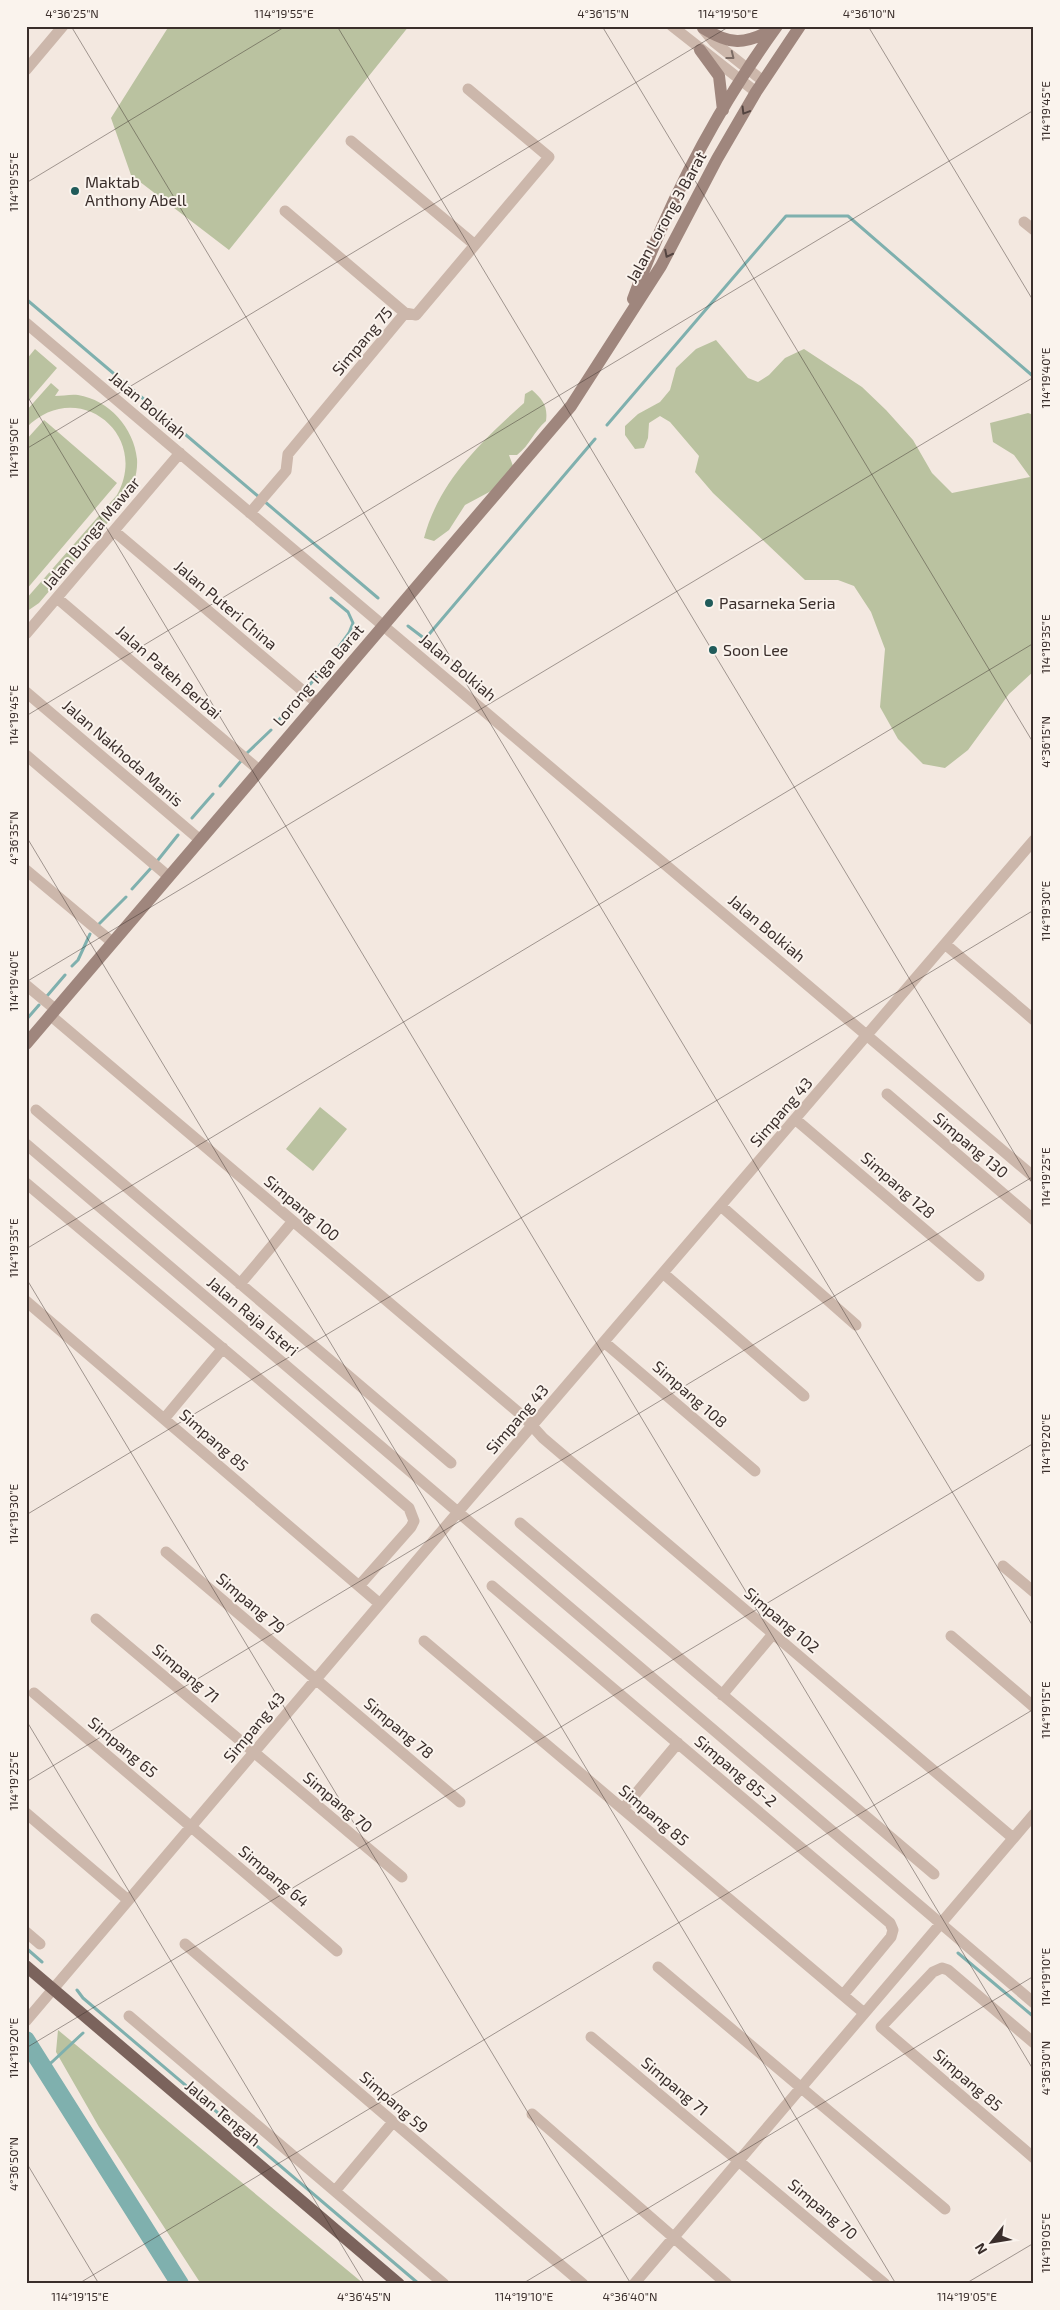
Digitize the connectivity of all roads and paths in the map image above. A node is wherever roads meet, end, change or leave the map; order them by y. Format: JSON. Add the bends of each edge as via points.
{"nodes":[{"id":1,"x":63,"y":26,"type":"edge"},
{"id":2,"x":672,"y":26,"type":"edge"},
{"id":3,"x":800,"y":26,"type":"edge"},
{"id":4,"x":702,"y":27,"type":"edge"},
{"id":5,"x":776,"y":27,"type":"edge"},
{"id":6,"x":700,"y":50,"type":"junction"},
{"id":7,"x":28,"y":64,"type":"edge"},
{"id":8,"x":744,"y":74,"type":"junction"},
{"id":9,"x":763,"y":81,"type":"junction"},
{"id":10,"x":468,"y":89,"type":"dead end"},
{"id":11,"x":756,"y":92,"type":"junction"},
{"id":12,"x":723,"y":110,"type":"junction"},
{"id":13,"x":351,"y":141,"type":"dead end"},
{"id":14,"x":285,"y":211,"type":"dead end"},
{"id":15,"x":1024,"y":222,"type":"dead end"},
{"id":16,"x":1034,"y":230,"type":"edge"},
{"id":17,"x":475,"y":245,"type":"junction"},
{"id":18,"x":406,"y":313,"type":"junction"},
{"id":19,"x":626,"y":321,"type":"junction"},
{"id":20,"x":29,"y":330,"type":"edge"},
{"id":21,"x":180,"y":453,"type":"junction"},
{"id":22,"x":253,"y":509,"type":"junction"},
{"id":23,"x":114,"y":531,"type":"junction"},
{"id":24,"x":57,"y":598,"type":"junction"},
{"id":25,"x":383,"y":625,"type":"junction"},
{"id":26,"x":26,"y":634,"type":"edge"},
{"id":27,"x":26,"y":692,"type":"edge"},
{"id":28,"x":316,"y":702,"type":"junction"},
{"id":29,"x":26,"y":755,"type":"edge"},
{"id":30,"x":258,"y":770,"type":"junction"},
{"id":31,"x":199,"y":839,"type":"junction"},
{"id":32,"x":1034,"y":840,"type":"edge"},
{"id":33,"x":26,"y":870,"type":"edge"},
{"id":34,"x":168,"y":876,"type":"junction"},
{"id":35,"x":112,"y":942,"type":"junction"},
{"id":36,"x":945,"y":944,"type":"junction"},
{"id":37,"x":26,"y":985,"type":"edge"},
{"id":38,"x":52,"y":1012,"type":"junction"},
{"id":39,"x":1034,"y":1020,"type":"edge"},
{"id":40,"x":868,"y":1035,"type":"junction"},
{"id":41,"x":27,"y":1040,"type":"edge"},
{"id":42,"x":887,"y":1094,"type":"dead end"},
{"id":43,"x":36,"y":1110,"type":"dead end"},
{"id":44,"x":795,"y":1119,"type":"junction"},
{"id":45,"x":26,"y":1144,"type":"edge"},
{"id":46,"x":1034,"y":1177,"type":"edge"},
{"id":47,"x":26,"y":1183,"type":"edge"},
{"id":48,"x":721,"y":1206,"type":"junction"},
{"id":49,"x":1034,"y":1220,"type":"edge"},
{"id":50,"x":293,"y":1222,"type":"junction"},
{"id":51,"x":663,"y":1273,"type":"junction"},
{"id":52,"x":979,"y":1276,"type":"dead end"},
{"id":53,"x":240,"y":1284,"type":"junction"},
{"id":54,"x":26,"y":1301,"type":"edge"},
{"id":55,"x":856,"y":1325,"type":"dead end"},
{"id":56,"x":604,"y":1342,"type":"junction"},
{"id":57,"x":223,"y":1348,"type":"junction"},
{"id":58,"x":804,"y":1396,"type":"dead end"},
{"id":59,"x":164,"y":1419,"type":"junction"},
{"id":60,"x":532,"y":1426,"type":"junction"},
{"id":61,"x":451,"y":1464,"type":"dead end"},
{"id":62,"x":755,"y":1471,"type":"dead end"},
{"id":63,"x":458,"y":1512,"type":"junction"},
{"id":64,"x":520,"y":1523,"type":"dead end"},
{"id":65,"x":166,"y":1552,"type":"dead end"},
{"id":66,"x":1003,"y":1566,"type":"dead end"},
{"id":67,"x":359,"y":1586,"type":"junction"},
{"id":68,"x":492,"y":1586,"type":"dead end"},
{"id":69,"x":1034,"y":1592,"type":"edge"},
{"id":70,"x":380,"y":1604,"type":"junction"},
{"id":71,"x":96,"y":1619,"type":"dead end"},
{"id":72,"x":774,"y":1634,"type":"junction"},
{"id":73,"x":951,"y":1636,"type":"dead end"},
{"id":74,"x":424,"y":1641,"type":"dead end"},
{"id":75,"x":316,"y":1679,"type":"junction"},
{"id":76,"x":34,"y":1692,"type":"dead end"},
{"id":77,"x":722,"y":1694,"type":"junction"},
{"id":78,"x":1034,"y":1707,"type":"edge"},
{"id":79,"x":678,"y":1743,"type":"junction"},
{"id":80,"x":254,"y":1752,"type":"junction"},
{"id":81,"x":460,"y":1802,"type":"dead end"},
{"id":82,"x":623,"y":1809,"type":"junction"},
{"id":83,"x":26,"y":1813,"type":"edge"},
{"id":84,"x":1034,"y":1814,"type":"edge"},
{"id":85,"x":191,"y":1826,"type":"junction"},
{"id":86,"x":1013,"y":1838,"type":"junction"},
{"id":87,"x":934,"y":1874,"type":"dead end"},
{"id":88,"x":402,"y":1877,"type":"dead end"},
{"id":89,"x":128,"y":1900,"type":"junction"},
{"id":90,"x":940,"y":1924,"type":"junction"},
{"id":91,"x":26,"y":1932,"type":"edge"},
{"id":92,"x":40,"y":1944,"type":"dead end"},
{"id":93,"x":185,"y":1944,"type":"dead end"},
{"id":94,"x":337,"y":1951,"type":"dead end"},
{"id":95,"x":26,"y":1966,"type":"edge"},
{"id":96,"x":658,"y":1967,"type":"dead end"},
{"id":97,"x":53,"y":1989,"type":"junction"},
{"id":98,"x":843,"y":1995,"type":"junction"},
{"id":99,"x":1034,"y":2003,"type":"edge"},
{"id":100,"x":864,"y":2013,"type":"junction"},
{"id":101,"x":129,"y":2016,"type":"dead end"},
{"id":102,"x":26,"y":2021,"type":"edge"},
{"id":103,"x":591,"y":2037,"type":"dead end"},
{"id":104,"x":1034,"y":2043,"type":"edge"},
{"id":105,"x":801,"y":2088,"type":"junction"},
{"id":106,"x":532,"y":2114,"type":"dead end"},
{"id":107,"x":393,"y":2122,"type":"junction"},
{"id":108,"x":1034,"y":2158,"type":"edge"},
{"id":109,"x":739,"y":2160,"type":"junction"},
{"id":110,"x":335,"y":2191,"type":"junction"},
{"id":111,"x":945,"y":2209,"type":"dead end"},
{"id":112,"x":674,"y":2237,"type":"junction"},
{"id":113,"x":399,"y":2284,"type":"edge"},
{"id":114,"x":444,"y":2284,"type":"edge"},
{"id":115,"x":582,"y":2284,"type":"edge"},
{"id":116,"x":634,"y":2284,"type":"edge"},
{"id":117,"x":728,"y":2284,"type":"edge"},
{"id":118,"x":885,"y":2284,"type":"edge"}],
"edges":[{"from":1,"to":7,"type":"street"},
{"from":2,"to":6,"type":"street"},
{"from":3,"to":9,"type":"main road","name":"Jalan Lorong 3 Barat"},
{"from":4,"to":5,"type":"main road","via":[[731,42],[747,41]]},
{"from":4,"to":8,"type":"street","one_way":true},
{"from":5,"to":8,"type":"main road","name":"Jalan Lorong 3 Barat"},
{"from":6,"to":8,"type":"street"},
{"from":6,"to":12,"type":"main road","via":[[719,76]]},
{"from":8,"to":9,"type":"street"},
{"from":8,"to":11,"type":"street"},
{"from":8,"to":12,"type":"main road","name":"Jalan Lorong 3 Barat"},
{"from":9,"to":11,"type":"main road","name":"Jalan Lorong 3 Barat"},
{"from":10,"to":17,"type":"street","name":"Simpang 75","via":[[549,156]]},
{"from":11,"to":19,"type":"main road","name":"Jalan Lorong 3 Barat","one_way":true,"via":[[661,266]]},
{"from":12,"to":19,"type":"main road","name":"Jalan Lorong 3 Barat","via":[[648,259]]},
{"from":13,"to":17,"type":"street"},
{"from":14,"to":18,"type":"street"},
{"from":15,"to":16,"type":"street"},
{"from":17,"to":18,"type":"street","name":"Simpang 75","via":[[416,315]]},
{"from":18,"to":22,"type":"street","name":"Simpang 75","via":[[288,454],[286,471]]},
{"from":19,"to":25,"type":"main road","name":"Lorong Tiga Barat","via":[[571,406]]},
{"from":20,"to":21,"type":"street","name":"Jalan Bolkiah"},
{"from":21,"to":22,"type":"street","name":"Jalan Bolkiah"},
{"from":21,"to":23,"type":"street","name":"Jalan Bunga Mawar"},
{"from":22,"to":25,"type":"street","name":"Jalan Bolkiah"},
{"from":23,"to":24,"type":"street","name":"Jalan Bunga Mawar"},
{"from":23,"to":28,"type":"street","name":"Jalan Puteri China"},
{"from":24,"to":26,"type":"street","name":"Jalan Bunga Mawar"},
{"from":24,"to":30,"type":"street","name":"Jalan Pateh Berbai"},
{"from":25,"to":28,"type":"main road","name":"Lorong Tiga Barat"},
{"from":25,"to":40,"type":"street","name":"Jalan Bolkiah"},
{"from":27,"to":31,"type":"street","name":"Jalan Nakhoda Manis"},
{"from":28,"to":30,"type":"main road","name":"Lorong Tiga Barat"},
{"from":29,"to":34,"type":"street"},
{"from":30,"to":31,"type":"main road","name":"Lorong Tiga Barat"},
{"from":31,"to":34,"type":"main road","name":"Lorong Tiga Barat"},
{"from":32,"to":36,"type":"street","name":"Simpang 43"},
{"from":33,"to":35,"type":"street"},
{"from":34,"to":35,"type":"main road","name":"Lorong Tiga Barat"},
{"from":35,"to":38,"type":"main road","name":"Lorong Tiga Barat"},
{"from":36,"to":39,"type":"street"},
{"from":36,"to":40,"type":"street","name":"Simpang 43"},
{"from":37,"to":38,"type":"street","name":"Simpang 100"},
{"from":38,"to":41,"type":"main road","name":"Lorong Tiga Barat"},
{"from":38,"to":50,"type":"street","name":"Simpang 100"},
{"from":40,"to":44,"type":"street","name":"Simpang 43"},
{"from":40,"to":46,"type":"street","name":"Jalan Bolkiah"},
{"from":42,"to":49,"type":"street","name":"Simpang 130"},
{"from":43,"to":53,"type":"street"},
{"from":44,"to":48,"type":"street","name":"Simpang 43"},
{"from":44,"to":52,"type":"street","name":"Simpang 128"},
{"from":45,"to":63,"type":"street","name":"Jalan Raja Isteri"},
{"from":47,"to":57,"type":"street"},
{"from":48,"to":51,"type":"street","name":"Simpang 43"},
{"from":48,"to":55,"type":"street"},
{"from":50,"to":53,"type":"street"},
{"from":50,"to":60,"type":"street","name":"Simpang 100"},
{"from":51,"to":56,"type":"street","name":"Simpang 43"},
{"from":51,"to":58,"type":"street"},
{"from":53,"to":61,"type":"street"},
{"from":54,"to":59,"type":"street","name":"Simpang 85"},
{"from":56,"to":60,"type":"street","name":"Simpang 43"},
{"from":56,"to":62,"type":"street","name":"Simpang 108"},
{"from":57,"to":59,"type":"street"},
{"from":57,"to":67,"type":"street","via":[[398,1497],[412,1514],[414,1521],[411,1527]]},
{"from":59,"to":67,"type":"street","name":"Simpang 85"},
{"from":60,"to":63,"type":"street","name":"Simpang 43"},
{"from":60,"to":72,"type":"street","name":"Simpang 102"},
{"from":63,"to":70,"type":"street","name":"Simpang 43"},
{"from":63,"to":90,"type":"street","name":"Jalan Raja Isteri"},
{"from":64,"to":77,"type":"street"},
{"from":65,"to":75,"type":"street","name":"Simpang 79"},
{"from":66,"to":69,"type":"street"},
{"from":67,"to":70,"type":"street","name":"Simpang 85"},
{"from":68,"to":79,"type":"street","name":"Simpang 85-2"},
{"from":70,"to":75,"type":"street","name":"Simpang 43"},
{"from":71,"to":80,"type":"street","name":"Simpang 71"},
{"from":72,"to":77,"type":"street"},
{"from":72,"to":86,"type":"street","name":"Simpang 102"},
{"from":73,"to":78,"type":"street"},
{"from":74,"to":82,"type":"street","name":"Simpang 85"},
{"from":75,"to":80,"type":"street","name":"Simpang 43"},
{"from":75,"to":81,"type":"street","name":"Simpang 78"},
{"from":76,"to":85,"type":"street","name":"Simpang 65"},
{"from":77,"to":87,"type":"street"},
{"from":79,"to":82,"type":"street"},
{"from":79,"to":98,"type":"street","name":"Simpang 85-2","via":[[890,1924],[893,1930],[891,1937]]},
{"from":80,"to":85,"type":"street","name":"Simpang 43"},
{"from":80,"to":88,"type":"street","name":"Simpang 70"},
{"from":82,"to":98,"type":"street","name":"Simpang 85"},
{"from":83,"to":89,"type":"street"},
{"from":84,"to":86,"type":"street"},
{"from":85,"to":89,"type":"street","name":"Simpang 43"},
{"from":85,"to":94,"type":"street","name":"Simpang 64"},
{"from":86,"to":90,"type":"street"},
{"from":89,"to":97,"type":"street","name":"Simpang 43"},
{"from":90,"to":99,"type":"street","name":"Jalan Raja Isteri"},
{"from":90,"to":100,"type":"street"},
{"from":91,"to":92,"type":"street"},
{"from":93,"to":107,"type":"street","name":"Simpang 59"},
{"from":95,"to":97,"type":"main road","name":"Jalan Tengah"},
{"from":96,"to":105,"type":"street"},
{"from":97,"to":102,"type":"street","name":"Simpang 43"},
{"from":97,"to":113,"type":"main road","name":"Jalan Tengah"},
{"from":98,"to":100,"type":"street","name":"Simpang 85"},
{"from":100,"to":105,"type":"street"},
{"from":101,"to":110,"type":"street"},
{"from":103,"to":109,"type":"street","name":"Simpang 71"},
{"from":104,"to":108,"type":"street","name":"Simpang 85","via":[[942,1968],[933,1972],[881,2027]]},
{"from":105,"to":109,"type":"street"},
{"from":105,"to":111,"type":"street"},
{"from":106,"to":112,"type":"street"},
{"from":107,"to":110,"type":"street"},
{"from":107,"to":115,"type":"street","name":"Simpang 59"},
{"from":109,"to":112,"type":"street"},
{"from":109,"to":118,"type":"street","name":"Simpang 70"},
{"from":110,"to":114,"type":"street"},
{"from":112,"to":116,"type":"street"},
{"from":112,"to":117,"type":"street"}]}
